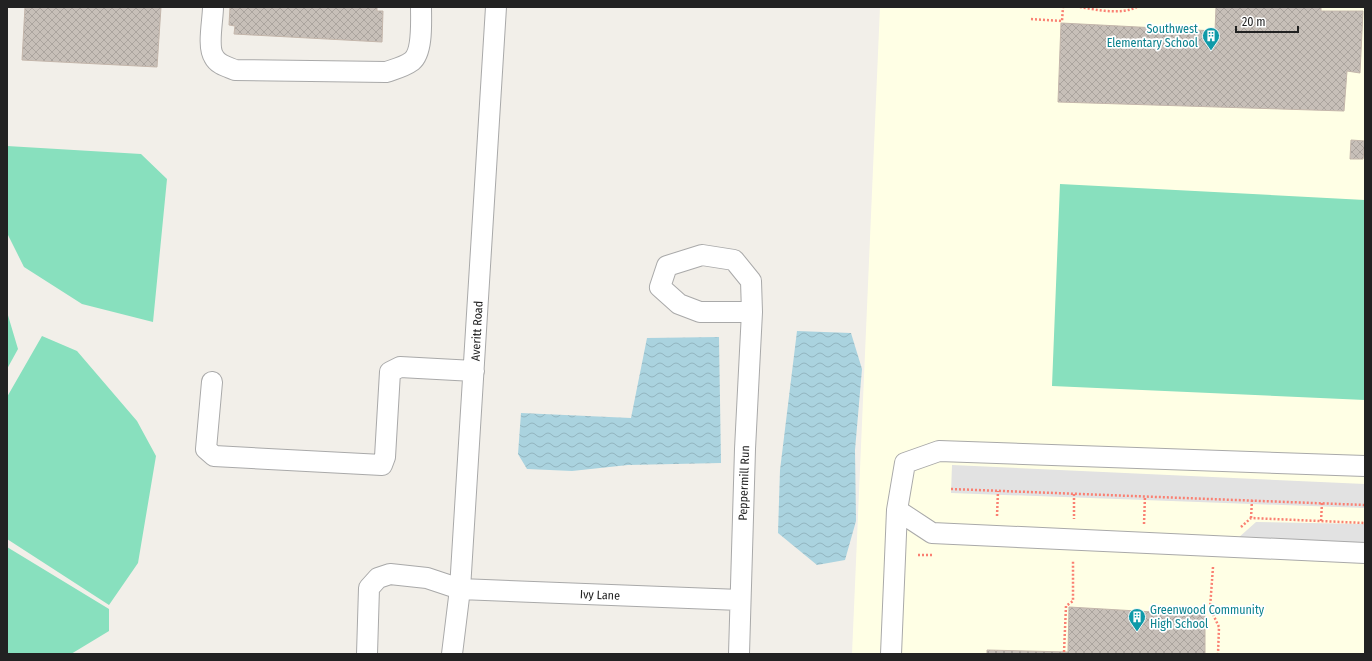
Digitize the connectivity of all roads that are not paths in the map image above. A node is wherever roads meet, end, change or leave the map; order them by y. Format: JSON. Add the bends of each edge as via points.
{"nodes":[{"id":1,"x":213,"y":7,"type":"edge"},
{"id":2,"x":421,"y":7,"type":"edge"},
{"id":3,"x":496,"y":7,"type":"edge"},
{"id":4,"x":752,"y":312,"type":"dead end"},
{"id":5,"x":474,"y":371,"type":"junction"},
{"id":6,"x":212,"y":382,"type":"dead end"},
{"id":7,"x":1365,"y":466,"type":"edge"},
{"id":8,"x":897,"y":510,"type":"junction"},
{"id":9,"x":1365,"y":553,"type":"edge"},
{"id":10,"x":460,"y":589,"type":"junction"},
{"id":11,"x":740,"y":600,"type":"junction"},
{"id":12,"x":367,"y":654,"type":"edge"},
{"id":13,"x":452,"y":654,"type":"edge"},
{"id":14,"x":739,"y":654,"type":"edge"},
{"id":15,"x":891,"y":654,"type":"edge"}],
"edges":[{"from":1,"to":2,"type":"street","via":[[211,47],[214,58],[222,65],[236,70],[386,72],[400,68],[413,60],[420,47]]},
{"from":3,"to":5,"type":"street","name":"Averitt Road"},
{"from":4,"to":11,"type":"street","name":"Peppermill Run"},
{"from":5,"to":6,"type":"street","via":[[400,367],[390,372],[385,457],[382,465],[214,456],[206,449]]},
{"from":5,"to":10,"type":"street","name":"Averitt Road"},
{"from":7,"to":8,"type":"street","via":[[939,450],[905,463]]},
{"from":8,"to":9,"type":"street","via":[[932,533]]},
{"from":8,"to":15,"type":"street"},
{"from":10,"to":11,"type":"street","name":"Ivy Lane"},
{"from":10,"to":12,"type":"street","name":"Ivy Lane","via":[[427,578],[390,574],[378,578],[369,588]]},
{"from":10,"to":13,"type":"street","name":"Averitt Road"},
{"from":11,"to":14,"type":"street","name":"Peppermill Run"}]}
